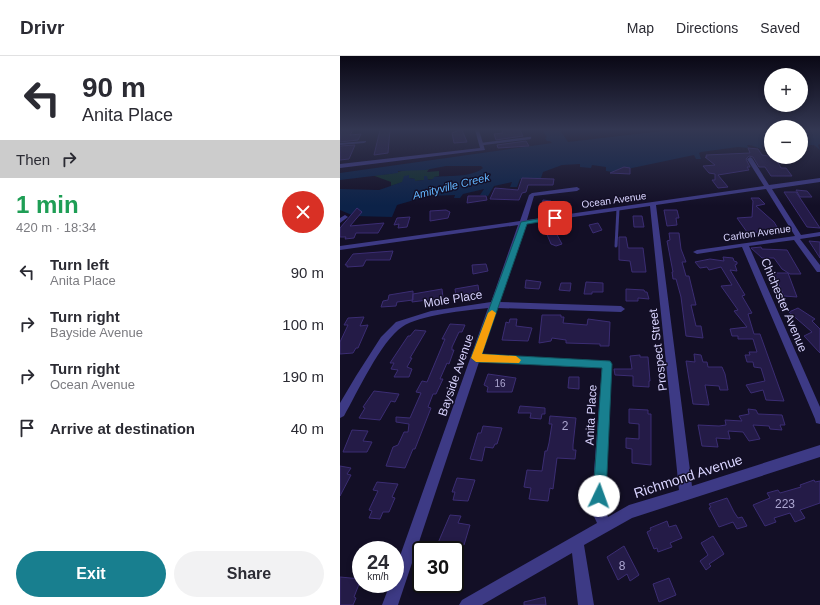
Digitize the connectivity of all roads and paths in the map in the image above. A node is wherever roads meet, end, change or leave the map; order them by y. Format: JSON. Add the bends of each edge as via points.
{"nodes":[{"id":1,"x":414,"y":156,"type":"edge"},
{"id":2,"x":750,"y":159,"type":"dead end"},
{"id":3,"x":340,"y":166,"type":"edge"},
{"id":4,"x":820,"y":180,"type":"edge"},
{"id":5,"x":768,"y":188,"type":"junction"},
{"id":6,"x":577,"y":189,"type":"dead end"},
{"id":7,"x":653,"y":204,"type":"junction"},
{"id":8,"x":618,"y":209,"type":"junction"},
{"id":9,"x":524,"y":222,"type":"junction"},
{"id":10,"x":820,"y":234,"type":"edge"},
{"id":11,"x":798,"y":237,"type":"junction"},
{"id":12,"x":745,"y":245,"type":"junction"},
{"id":13,"x":616,"y":246,"type":"dead end"},
{"id":14,"x":340,"y":248,"type":"edge"},
{"id":15,"x":697,"y":252,"type":"dead end"},
{"id":16,"x":820,"y":270,"type":"edge"},
{"id":17,"x":495,"y":305,"type":"junction"},
{"id":18,"x":621,"y":309,"type":"dead end"},
{"id":19,"x":476,"y":358,"type":"junction"},
{"id":20,"x":340,"y":414,"type":"edge"},
{"id":21,"x":820,"y":419,"type":"edge"},
{"id":22,"x":820,"y":451,"type":"edge"},
{"id":23,"x":686,"y":492,"type":"junction"},
{"id":24,"x":605,"y":525,"type":"junction"},
{"id":25,"x":577,"y":541,"type":"junction"},
{"id":26,"x":390,"y":605,"type":"edge"},
{"id":27,"x":467,"y":605,"type":"edge"},
{"id":28,"x":586,"y":605,"type":"edge"}],
"edges":[{"from":1,"to":3,"type":"street"},
{"from":2,"to":5,"type":"street"},
{"from":4,"to":5,"type":"street","name":"Ocean Avenue"},
{"from":5,"to":7,"type":"street","name":"Ocean Avenue"},
{"from":5,"to":11,"type":"street"},
{"from":6,"to":9,"type":"street","name":"Bayside Avenue","via":[[532,195]]},
{"from":7,"to":8,"type":"street","name":"Ocean Avenue"},
{"from":7,"to":23,"type":"street","name":"Prospect Street"},
{"from":8,"to":9,"type":"street","name":"Ocean Avenue"},
{"from":8,"to":13,"type":"lane"},
{"from":9,"to":14,"type":"street","name":"Ocean Avenue"},
{"from":9,"to":17,"type":"street","name":"Bayside Avenue"},
{"from":10,"to":11,"type":"street","name":"Carlton Avenue"},
{"from":11,"to":12,"type":"street","name":"Carlton Avenue"},
{"from":11,"to":16,"type":"street"},
{"from":12,"to":15,"type":"street","name":"Carlton Avenue"},
{"from":12,"to":21,"type":"street","name":"Chichester Avenue"},
{"from":17,"to":18,"type":"street","name":"Mole Place"},
{"from":17,"to":19,"type":"street","name":"Bayside Avenue"},
{"from":17,"to":20,"type":"street","name":"Mole Place","via":[[481,305],[413,318],[398,324],[386,336]]},
{"from":19,"to":24,"type":"street","name":"Anita Place","via":[[607,364],[598,510]]},
{"from":19,"to":26,"type":"street","name":"Bayside Avenue"},
{"from":22,"to":23,"type":"street","name":"Richmond Avenue"},
{"from":23,"to":24,"type":"street","name":"Richmond Avenue","via":[[629,512]]},
{"from":24,"to":25,"type":"street","name":"Richmond Avenue"},
{"from":25,"to":27,"type":"street","name":"Richmond Avenue"},
{"from":25,"to":28,"type":"street"}]}
